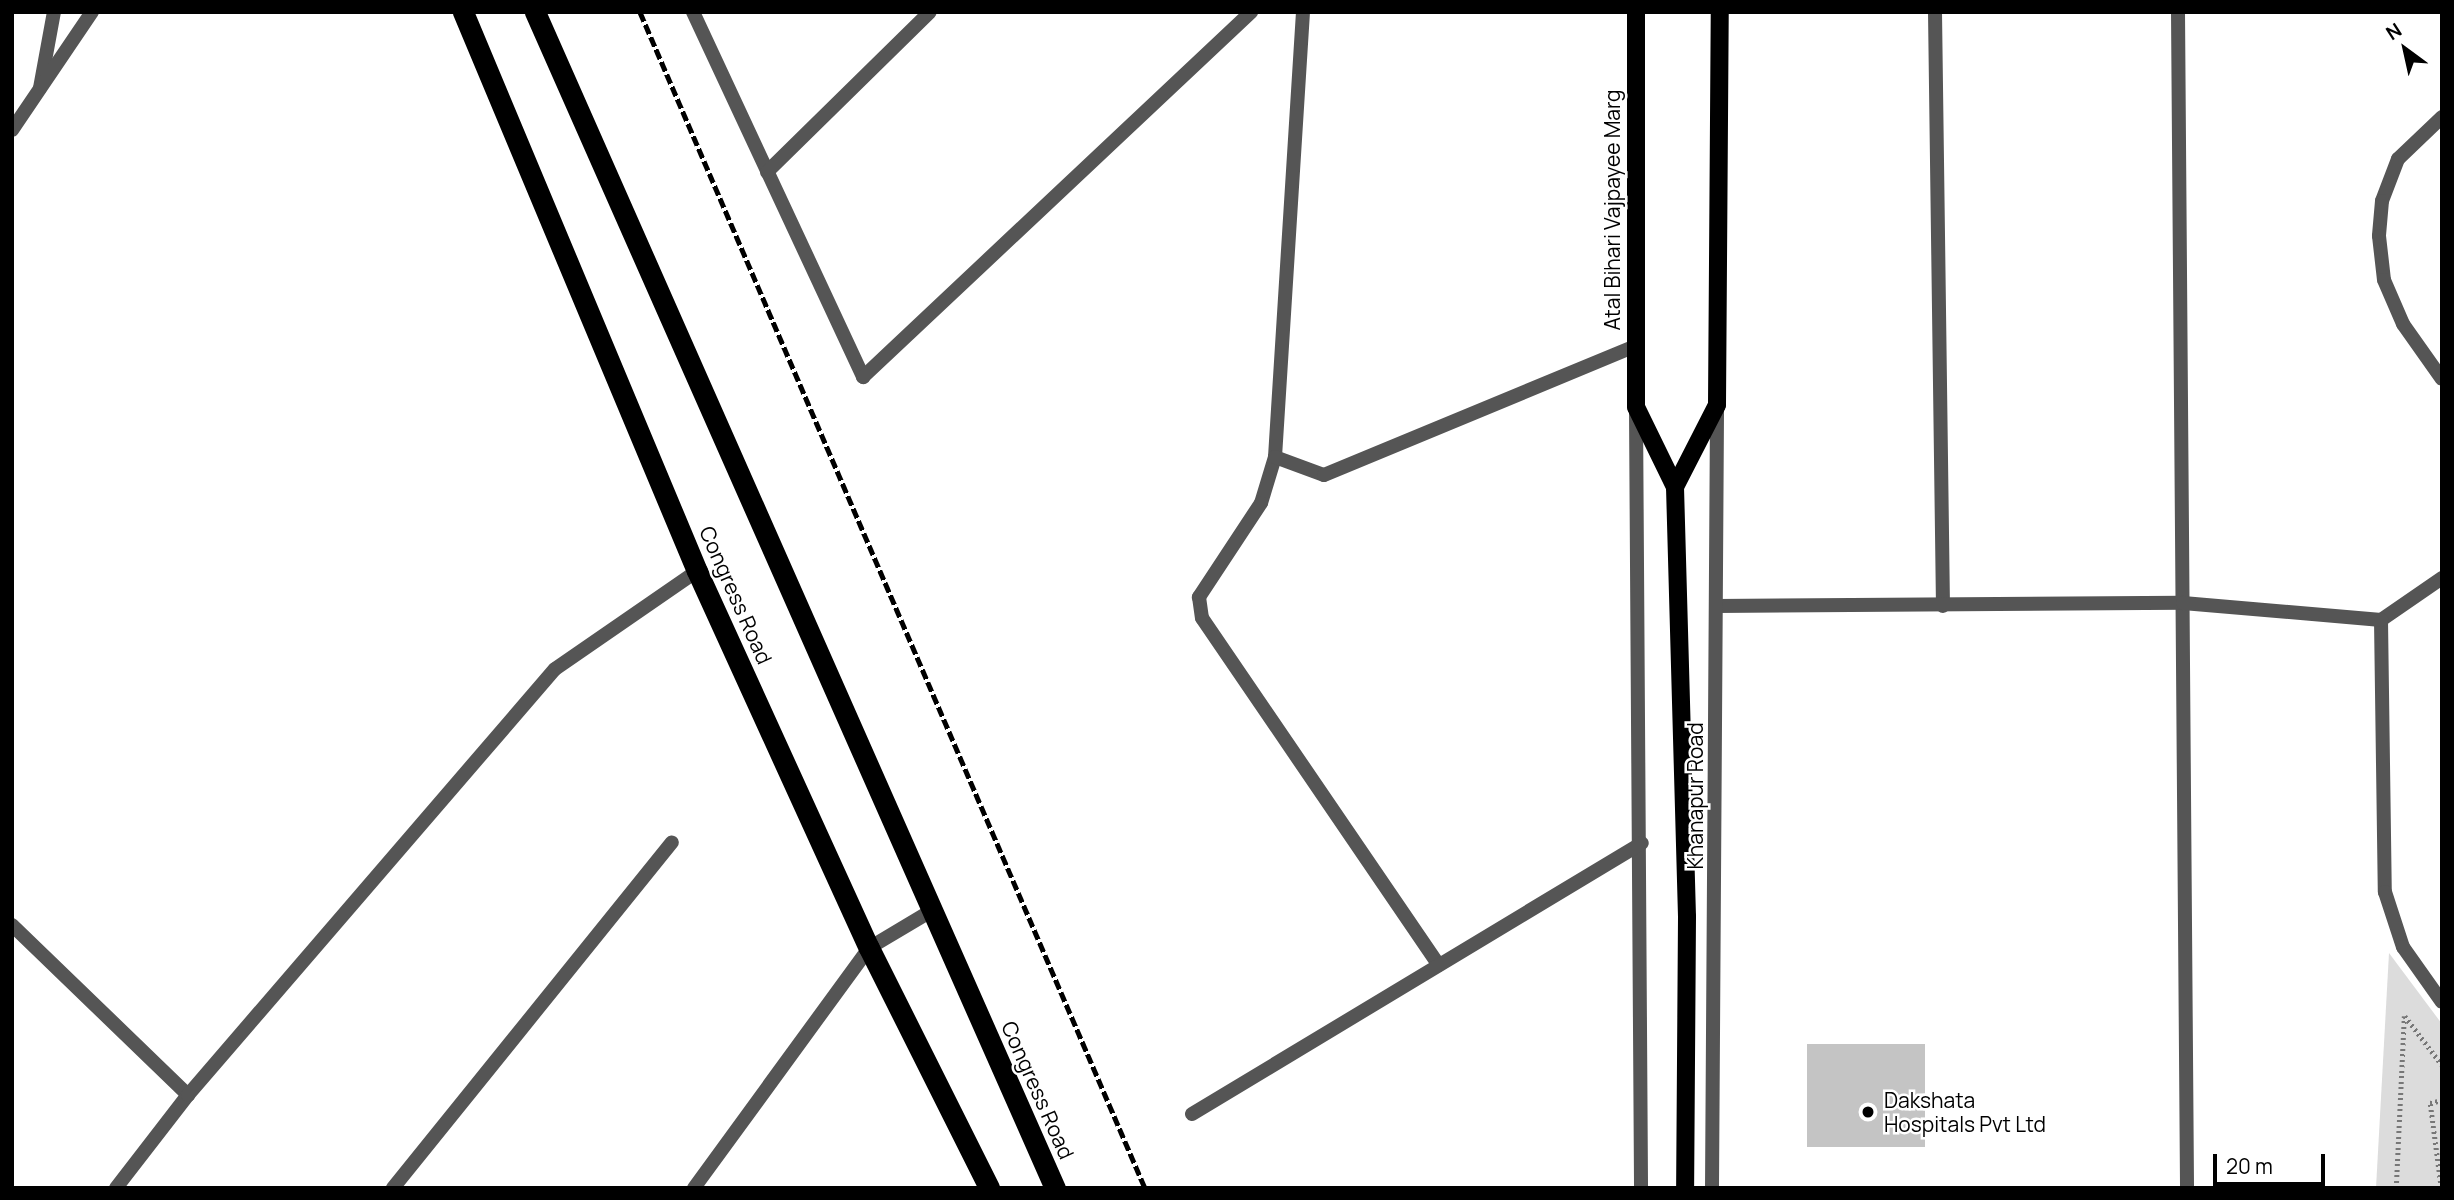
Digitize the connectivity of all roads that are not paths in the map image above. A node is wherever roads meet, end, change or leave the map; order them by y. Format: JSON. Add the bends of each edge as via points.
{"nodes":[{"id":1,"x":54,"y":12,"type":"edge"},
{"id":2,"x":92,"y":12,"type":"edge"},
{"id":3,"x":463,"y":12,"type":"edge"},
{"id":4,"x":535,"y":12,"type":"edge"},
{"id":5,"x":693,"y":12,"type":"edge"},
{"id":6,"x":930,"y":12,"type":"edge"},
{"id":7,"x":1251,"y":12,"type":"edge"},
{"id":8,"x":1303,"y":12,"type":"edge"},
{"id":9,"x":1636,"y":12,"type":"edge"},
{"id":10,"x":1720,"y":12,"type":"edge"},
{"id":11,"x":1935,"y":12,"type":"edge"},
{"id":12,"x":2178,"y":12,"type":"edge"},
{"id":13,"x":39,"y":97,"type":"junction"},
{"id":14,"x":2442,"y":117,"type":"edge"},
{"id":15,"x":12,"y":130,"type":"edge"},
{"id":16,"x":767,"y":172,"type":"junction"},
{"id":17,"x":1636,"y":346,"type":"junction"},
{"id":18,"x":2442,"y":379,"type":"edge"},
{"id":19,"x":1717,"y":405,"type":"junction"},
{"id":20,"x":1636,"y":407,"type":"junction"},
{"id":21,"x":1275,"y":457,"type":"junction"},
{"id":22,"x":1675,"y":487,"type":"junction"},
{"id":23,"x":697,"y":571,"type":"junction"},
{"id":24,"x":2442,"y":578,"type":"edge"},
{"id":25,"x":2183,"y":603,"type":"junction"},
{"id":26,"x":1716,"y":606,"type":"junction"},
{"id":27,"x":1943,"y":606,"type":"junction"},
{"id":28,"x":2381,"y":620,"type":"junction"},
{"id":29,"x":672,"y":842,"type":"dead end"},
{"id":30,"x":1642,"y":843,"type":"junction"},
{"id":31,"x":931,"y":911,"type":"junction"},
{"id":32,"x":12,"y":925,"type":"edge"},
{"id":33,"x":869,"y":948,"type":"junction"},
{"id":34,"x":1439,"y":965,"type":"junction"},
{"id":35,"x":2442,"y":1002,"type":"edge"},
{"id":36,"x":188,"y":1095,"type":"junction"},
{"id":37,"x":1192,"y":1114,"type":"dead end"},
{"id":38,"x":116,"y":1188,"type":"edge"},
{"id":39,"x":393,"y":1188,"type":"edge"},
{"id":40,"x":694,"y":1188,"type":"edge"},
{"id":41,"x":989,"y":1188,"type":"edge"},
{"id":42,"x":1055,"y":1188,"type":"edge"},
{"id":43,"x":1641,"y":1188,"type":"edge"},
{"id":44,"x":1685,"y":1188,"type":"edge"},
{"id":45,"x":1712,"y":1188,"type":"edge"},
{"id":46,"x":2186,"y":1188,"type":"edge"}],
"edges":[{"from":1,"to":13,"type":"street"},
{"from":2,"to":13,"type":"street"},
{"from":3,"to":23,"type":"highway","name":"Congress Road"},
{"from":4,"to":31,"type":"highway","name":"Congress Road"},
{"from":5,"to":16,"type":"street"},
{"from":6,"to":16,"type":"street"},
{"from":7,"to":16,"type":"street","via":[[863,377]]},
{"from":8,"to":21,"type":"street"},
{"from":9,"to":17,"type":"main road","name":"Atal Bihari Vajpayee Marg"},
{"from":10,"to":19,"type":"main road"},
{"from":11,"to":27,"type":"street"},
{"from":12,"to":25,"type":"street"},
{"from":13,"to":15,"type":"street"},
{"from":14,"to":18,"type":"street","via":[[2398,159],[2382,201],[2379,236],[2384,280],[2403,324]]},
{"from":17,"to":20,"type":"main road","name":"Atal Bihari Vajpayee Marg"},
{"from":17,"to":21,"type":"street","via":[[1324,475]]},
{"from":19,"to":22,"type":"main road"},
{"from":19,"to":26,"type":"street","name":"Khanapur Road"},
{"from":20,"to":22,"type":"main road"},
{"from":20,"to":30,"type":"street"},
{"from":21,"to":34,"type":"street","via":[[1261,503],[1199,597],[1202,618]]},
{"from":22,"to":44,"type":"main road","via":[[1686,917]]},
{"from":23,"to":33,"type":"highway","name":"Congress Road"},
{"from":23,"to":36,"type":"street","via":[[555,669]]},
{"from":24,"to":28,"type":"street"},
{"from":25,"to":27,"type":"street"},
{"from":25,"to":28,"type":"street"},
{"from":25,"to":46,"type":"street"},
{"from":26,"to":27,"type":"street"},
{"from":26,"to":45,"type":"street","name":"Khanapur Road"},
{"from":28,"to":35,"type":"street","via":[[2385,892],[2403,947]]},
{"from":29,"to":39,"type":"street"},
{"from":30,"to":34,"type":"street"},
{"from":30,"to":43,"type":"street"},
{"from":31,"to":33,"type":"street"},
{"from":31,"to":42,"type":"highway","name":"Congress Road"},
{"from":32,"to":36,"type":"street"},
{"from":33,"to":40,"type":"street"},
{"from":33,"to":41,"type":"highway","name":"Congress Road"},
{"from":34,"to":37,"type":"street"},
{"from":36,"to":38,"type":"street"}]}
